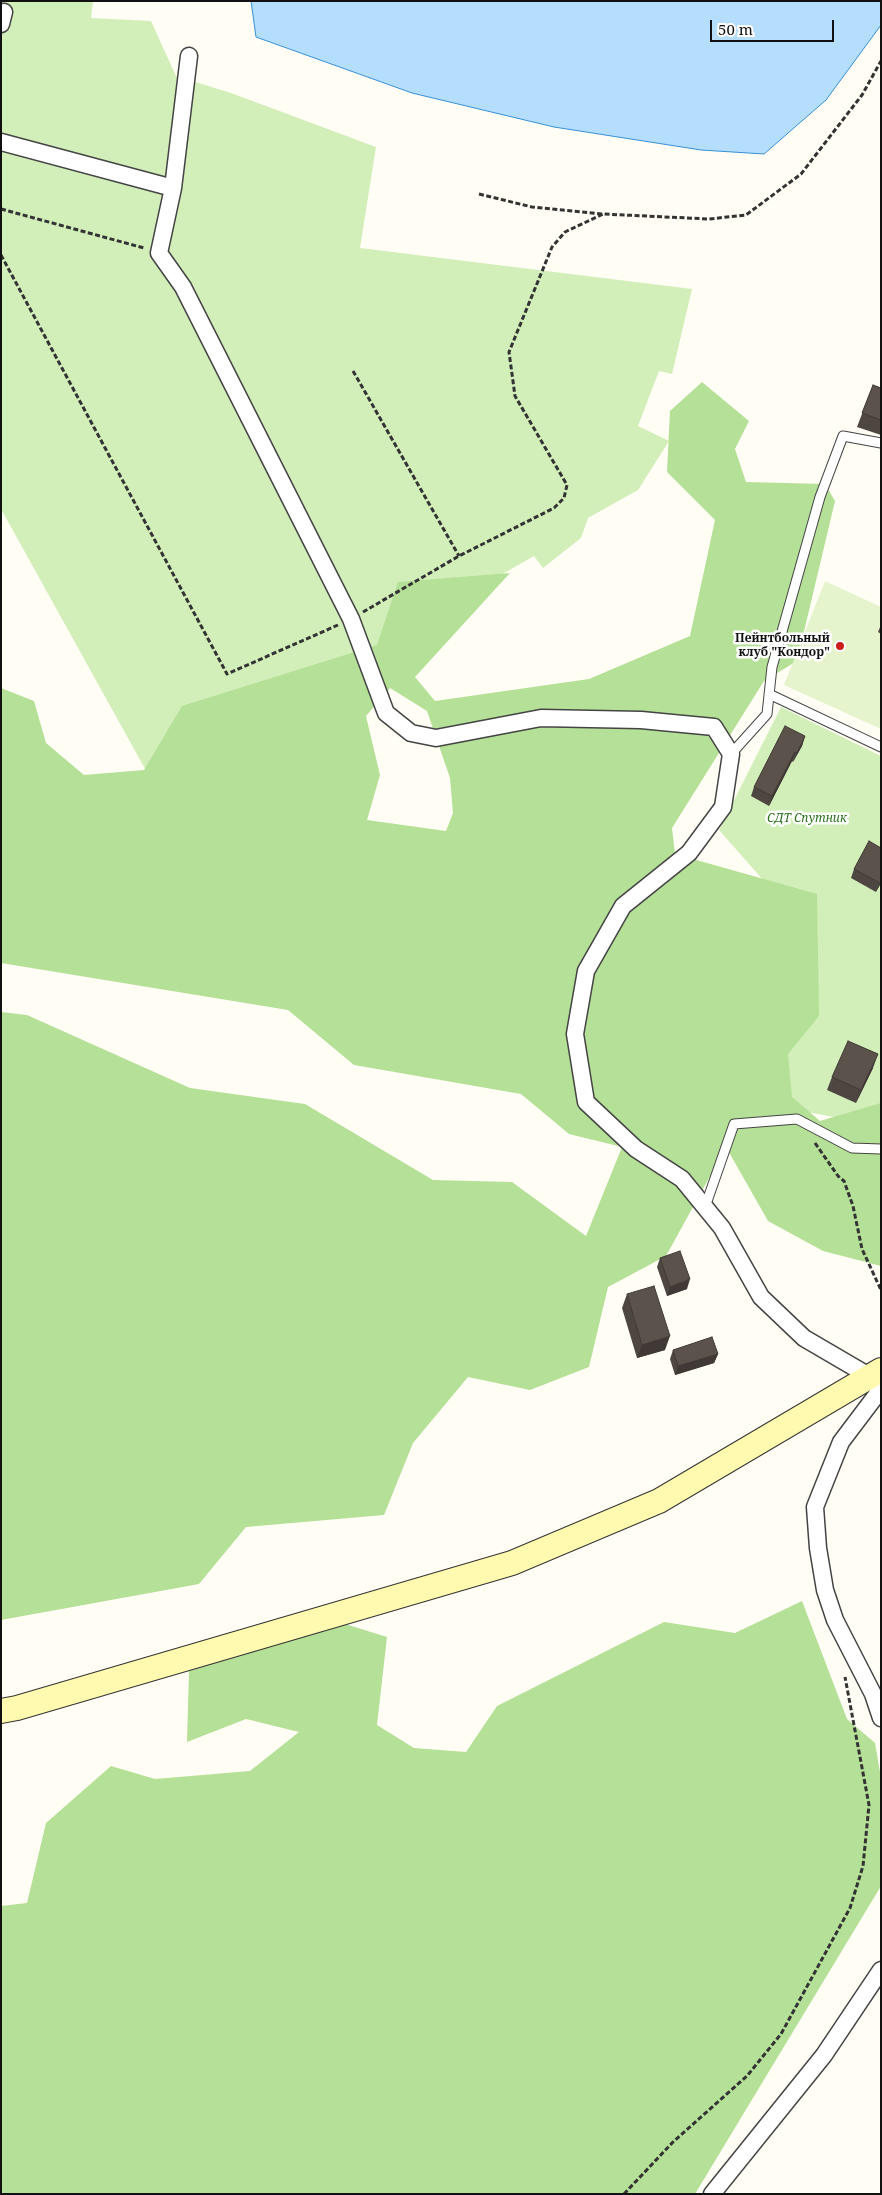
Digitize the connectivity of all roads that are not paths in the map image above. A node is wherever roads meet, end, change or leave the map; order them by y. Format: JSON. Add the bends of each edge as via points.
{"nodes":[{"id":1,"x":189,"y":56,"type":"dead end"},
{"id":2,"x":1,"y":142,"type":"edge"},
{"id":3,"x":172,"y":188,"type":"junction"},
{"id":4,"x":881,"y":443,"type":"edge"},
{"id":5,"x":769,"y":694,"type":"junction"},
{"id":6,"x":881,"y":748,"type":"edge"},
{"id":7,"x":730,"y":754,"type":"junction"},
{"id":8,"x":881,"y":1149,"type":"edge"},
{"id":9,"x":705,"y":1206,"type":"junction"},
{"id":10,"x":877,"y":1378,"type":"edge"},
{"id":11,"x":1,"y":1710,"type":"edge"},
{"id":12,"x":881,"y":1718,"type":"edge"},
{"id":13,"x":881,"y":1970,"type":"edge"},
{"id":14,"x":712,"y":2194,"type":"edge"}],
"edges":[{"from":1,"to":3,"type":"street"},
{"from":2,"to":3,"type":"street"},
{"from":3,"to":7,"type":"street","via":[[159,253],[183,287],[352,619],[386,713],[411,733],[436,738],[541,718],[641,720],[714,727]]},
{"from":4,"to":5,"type":"lane","via":[[843,436],[820,497],[772,667]]},
{"from":5,"to":6,"type":"lane"},
{"from":5,"to":7,"type":"lane","via":[[767,714]]},
{"from":7,"to":9,"type":"street","via":[[723,807],[689,853],[623,906],[586,971],[575,1034],[586,1102],[636,1149],[682,1179]]},
{"from":8,"to":9,"type":"lane","via":[[852,1148],[798,1118],[734,1124]]},
{"from":9,"to":10,"type":"street","via":[[722,1228],[761,1297],[804,1338]]},
{"from":10,"to":11,"type":"main road","via":[[659,1502],[512,1563],[17,1708]]},
{"from":10,"to":12,"type":"street","via":[[841,1442],[815,1508],[825,1590],[835,1620],[873,1694]]},
{"from":13,"to":14,"type":"street","via":[[824,2055]]}]}
